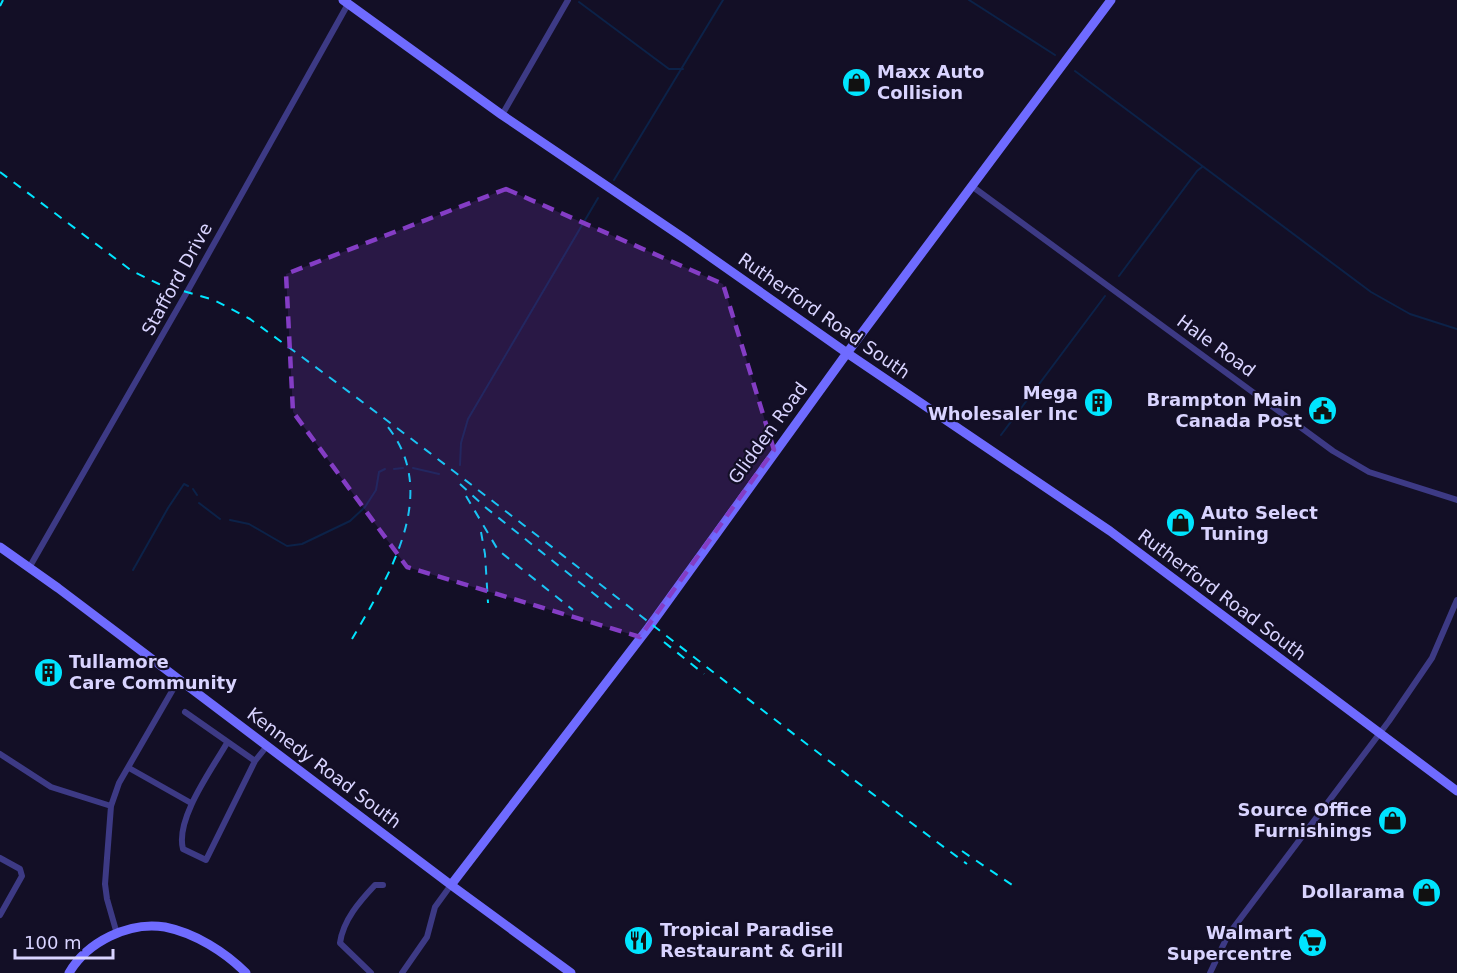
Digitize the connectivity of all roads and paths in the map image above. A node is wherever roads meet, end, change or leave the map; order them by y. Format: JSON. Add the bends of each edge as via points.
{"nodes":[{"id":1,"x":568,"y":0,"type":"edge"},
{"id":2,"x":1112,"y":0,"type":"edge"},
{"id":3,"x":346,"y":2,"type":"edge"},
{"id":4,"x":502,"y":115,"type":"junction"},
{"id":5,"x":973,"y":187,"type":"junction"},
{"id":6,"x":847,"y":353,"type":"junction"},
{"id":7,"x":1457,"y":500,"type":"edge"},
{"id":8,"x":0,"y":547,"type":"edge"},
{"id":9,"x":29,"y":568,"type":"junction"},
{"id":10,"x":1457,"y":600,"type":"edge"},
{"id":11,"x":179,"y":679,"type":"junction"},
{"id":12,"x":185,"y":712,"type":"dead end"},
{"id":13,"x":1380,"y":734,"type":"junction"},
{"id":14,"x":227,"y":743,"type":"junction"},
{"id":15,"x":267,"y":746,"type":"junction"},
{"id":16,"x":0,"y":754,"type":"edge"},
{"id":17,"x":255,"y":761,"type":"junction"},
{"id":18,"x":129,"y":768,"type":"junction"},
{"id":19,"x":1457,"y":791,"type":"edge"},
{"id":20,"x":191,"y":803,"type":"junction"},
{"id":21,"x":111,"y":806,"type":"junction"},
{"id":22,"x":0,"y":858,"type":"edge"},
{"id":23,"x":383,"y":885,"type":"dead end"},
{"id":24,"x":451,"y":885,"type":"junction"},
{"id":25,"x":0,"y":915,"type":"edge"},
{"id":26,"x":117,"y":934,"type":"junction"},
{"id":27,"x":69,"y":973,"type":"edge"},
{"id":28,"x":246,"y":973,"type":"edge"},
{"id":29,"x":371,"y":973,"type":"edge"},
{"id":30,"x":402,"y":973,"type":"edge"},
{"id":31,"x":571,"y":973,"type":"edge"},
{"id":32,"x":1210,"y":973,"type":"edge"}],
"edges":[{"from":1,"to":4,"type":"street"},
{"from":2,"to":5,"type":"street","name":"Glidden Road"},
{"from":3,"to":4,"type":"street","name":"Rutherford Road South"},
{"from":3,"to":9,"type":"street","name":"Stafford Drive"},
{"from":4,"to":6,"type":"street","name":"Rutherford Road South"},
{"from":5,"to":6,"type":"street","name":"Glidden Road"},
{"from":5,"to":7,"type":"street","name":"Hale Road","via":[[1333,451],[1369,472]]},
{"from":6,"to":13,"type":"street","name":"Rutherford Road South","via":[[1110,531]]},
{"from":6,"to":24,"type":"street","name":"Glidden Road","via":[[649,627]]},
{"from":8,"to":9,"type":"street","name":"Kennedy Road South"},
{"from":9,"to":11,"type":"street","name":"Kennedy Road South"},
{"from":10,"to":13,"type":"street","via":[[1432,658]]},
{"from":11,"to":15,"type":"street","name":"Kennedy Road South"},
{"from":11,"to":18,"type":"street"},
{"from":12,"to":14,"type":"street"},
{"from":13,"to":19,"type":"street","name":"Rutherford Road South"},
{"from":13,"to":32,"type":"street","via":[[1228,935]]},
{"from":14,"to":17,"type":"street"},
{"from":14,"to":20,"type":"street"},
{"from":15,"to":17,"type":"street"},
{"from":15,"to":24,"type":"street","name":"Kennedy Road South"},
{"from":16,"to":21,"type":"street","via":[[51,787]]},
{"from":17,"to":20,"type":"street","via":[[206,860],[183,849],[180,840]]},
{"from":18,"to":20,"type":"street"},
{"from":18,"to":21,"type":"street"},
{"from":21,"to":26,"type":"street","via":[[105,884]]},
{"from":22,"to":25,"type":"street","via":[[20,869],[22,876]]},
{"from":23,"to":29,"type":"street","via":[[375,885],[361,900],[342,931],[340,943]]},
{"from":24,"to":30,"type":"street","via":[[435,907],[427,937]]},
{"from":24,"to":31,"type":"street","name":"Kennedy Road South"},
{"from":26,"to":27,"type":"street","via":[[90,948]]},
{"from":26,"to":28,"type":"street","via":[[145,927],[176,930],[199,939]]}]}
